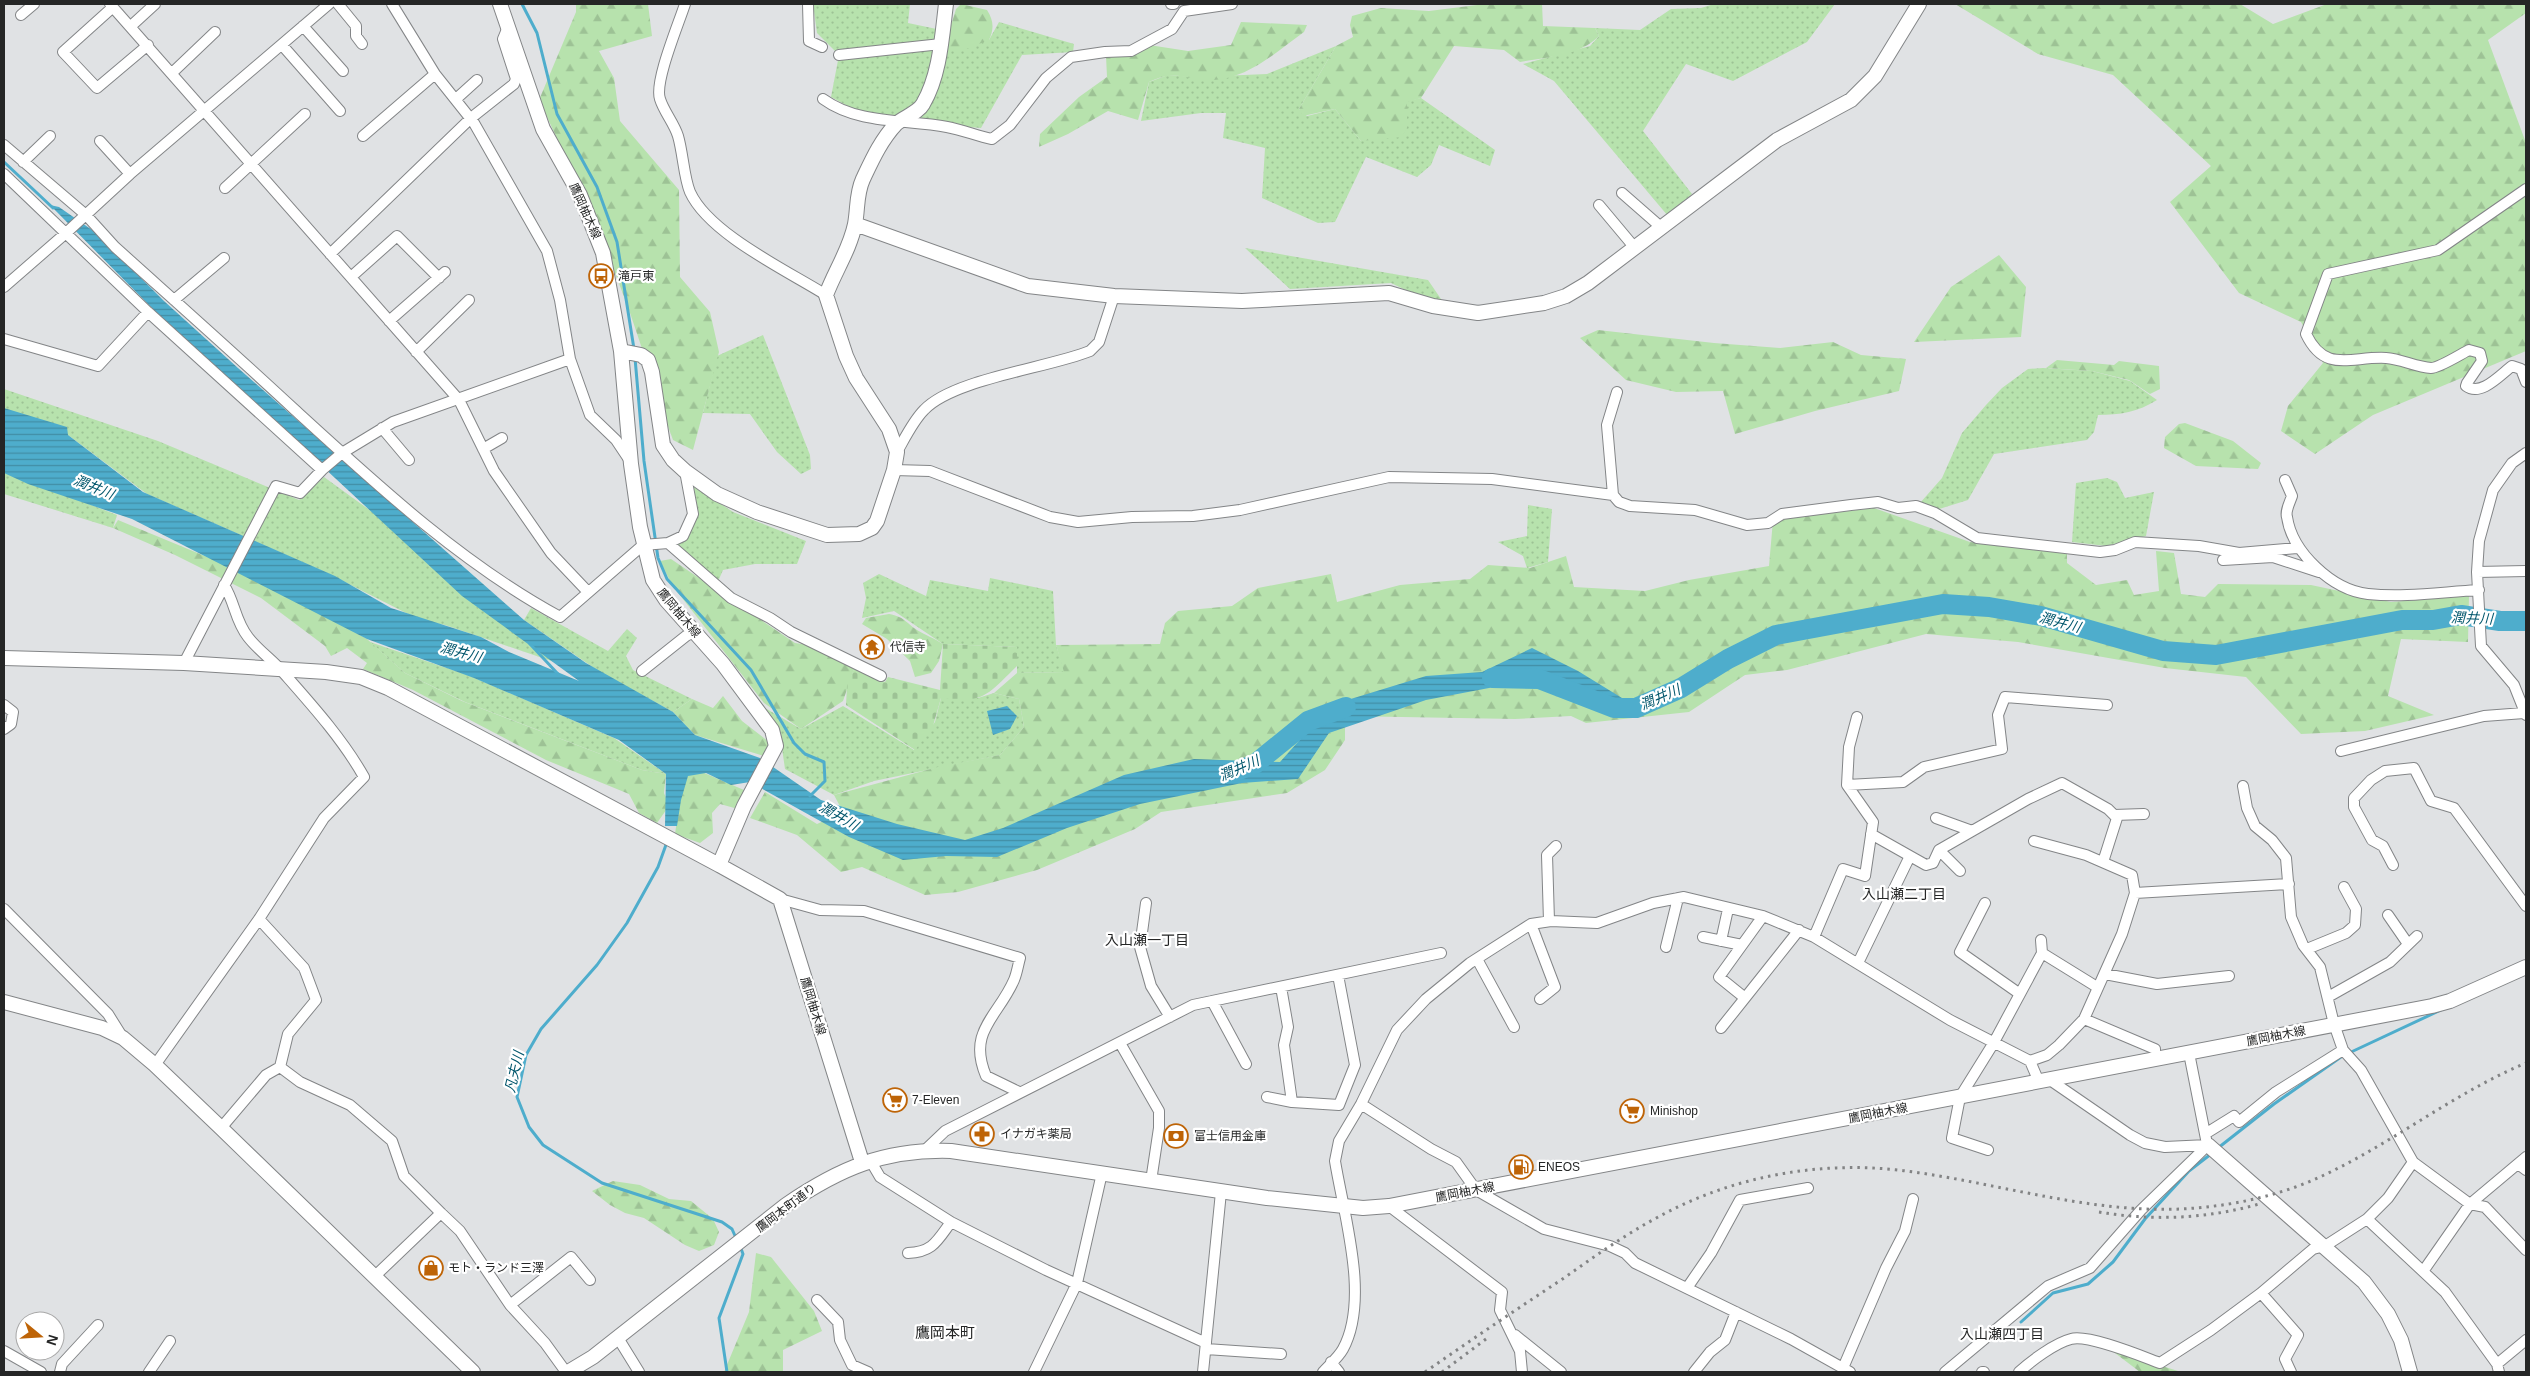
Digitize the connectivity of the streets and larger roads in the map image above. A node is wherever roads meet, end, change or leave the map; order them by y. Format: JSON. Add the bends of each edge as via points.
{"nodes":[{"id":1,"x":34,"y":4,"type":"edge"},
{"id":2,"x":155,"y":4,"type":"edge"},
{"id":3,"x":329,"y":4,"type":"edge"},
{"id":4,"x":338,"y":4,"type":"edge"},
{"id":5,"x":392,"y":4,"type":"edge"},
{"id":6,"x":500,"y":4,"type":"edge"},
{"id":7,"x":685,"y":4,"type":"edge"},
{"id":8,"x":808,"y":4,"type":"edge"},
{"id":9,"x":946,"y":4,"type":"edge"},
{"id":10,"x":1232,"y":4,"type":"edge"},
{"id":11,"x":1919,"y":4,"type":"edge"},
{"id":12,"x":112,"y":6,"type":"edge"},
{"id":13,"x":21,"y":15,"type":"dead end"},
{"id":14,"x":131,"y":26,"type":"junction"},
{"id":15,"x":303,"y":26,"type":"junction"},
{"id":16,"x":508,"y":27,"type":"junction"},
{"id":17,"x":216,"y":32,"type":"dead end"},
{"id":18,"x":362,"y":44,"type":"dead end"},
{"id":19,"x":941,"y":44,"type":"junction"},
{"id":20,"x":148,"y":45,"type":"junction"},
{"id":21,"x":282,"y":45,"type":"junction"},
{"id":22,"x":822,"y":46,"type":"dead end"},
{"id":23,"x":839,"y":55,"type":"dead end"},
{"id":24,"x":343,"y":71,"type":"dead end"},
{"id":25,"x":172,"y":73,"type":"junction"},
{"id":26,"x":435,"y":74,"type":"junction"},
{"id":27,"x":477,"y":80,"type":"dead end"},
{"id":28,"x":456,"y":99,"type":"junction"},
{"id":29,"x":824,"y":100,"type":"dead end"},
{"id":30,"x":205,"y":111,"type":"junction"},
{"id":31,"x":340,"y":111,"type":"dead end"},
{"id":32,"x":305,"y":114,"type":"dead end"},
{"id":33,"x":471,"y":118,"type":"junction"},
{"id":34,"x":898,"y":122,"type":"junction"},
{"id":35,"x":50,"y":136,"type":"dead end"},
{"id":36,"x":363,"y":136,"type":"dead end"},
{"id":37,"x":100,"y":141,"type":"dead end"},
{"id":38,"x":4,"y":145,"type":"edge"},
{"id":39,"x":23,"y":162,"type":"junction"},
{"id":40,"x":251,"y":163,"type":"junction"},
{"id":41,"x":4,"y":174,"type":"edge"},
{"id":42,"x":130,"y":174,"type":"junction"},
{"id":43,"x":225,"y":188,"type":"dead end"},
{"id":44,"x":2526,"y":189,"type":"edge"},
{"id":45,"x":1622,"y":193,"type":"dead end"},
{"id":46,"x":1599,"y":205,"type":"dead end"},
{"id":47,"x":83,"y":218,"type":"junction"},
{"id":48,"x":855,"y":224,"type":"junction"},
{"id":49,"x":1662,"y":228,"type":"junction"},
{"id":50,"x":67,"y":232,"type":"junction"},
{"id":51,"x":1635,"y":248,"type":"junction"},
{"id":52,"x":330,"y":254,"type":"junction"},
{"id":53,"x":224,"y":258,"type":"dead end"},
{"id":54,"x":351,"y":277,"type":"junction"},
{"id":55,"x":4,"y":287,"type":"edge"},
{"id":56,"x":826,"y":295,"type":"junction"},
{"id":57,"x":1114,"y":296,"type":"junction"},
{"id":58,"x":174,"y":300,"type":"junction"},
{"id":59,"x":469,"y":300,"type":"dead end"},
{"id":60,"x":148,"y":312,"type":"junction"},
{"id":61,"x":389,"y":321,"type":"junction"},
{"id":62,"x":4,"y":339,"type":"edge"},
{"id":63,"x":622,"y":351,"type":"junction"},
{"id":64,"x":416,"y":352,"type":"junction"},
{"id":65,"x":570,"y":359,"type":"junction"},
{"id":66,"x":2526,"y":382,"type":"edge"},
{"id":67,"x":1617,"y":392,"type":"dead end"},
{"id":68,"x":460,"y":400,"type":"junction"},
{"id":69,"x":382,"y":428,"type":"junction"},
{"id":70,"x":502,"y":438,"type":"dead end"},
{"id":71,"x":484,"y":449,"type":"junction"},
{"id":72,"x":897,"y":452,"type":"junction"},
{"id":73,"x":342,"y":453,"type":"junction"},
{"id":74,"x":2526,"y":453,"type":"edge"},
{"id":75,"x":409,"y":460,"type":"dead end"},
{"id":76,"x":631,"y":464,"type":"junction"},
{"id":77,"x":322,"y":470,"type":"junction"},
{"id":78,"x":894,"y":470,"type":"junction"},
{"id":79,"x":685,"y":471,"type":"junction"},
{"id":80,"x":2285,"y":480,"type":"dead end"},
{"id":81,"x":1613,"y":495,"type":"junction"},
{"id":82,"x":668,"y":543,"type":"junction"},
{"id":83,"x":643,"y":545,"type":"junction"},
{"id":84,"x":2297,"y":548,"type":"junction"},
{"id":85,"x":2223,"y":560,"type":"dead end"},
{"id":86,"x":2477,"y":572,"type":"junction"},
{"id":87,"x":2526,"y":572,"type":"edge"},
{"id":88,"x":2322,"y":573,"type":"junction"},
{"id":89,"x":224,"y":585,"type":"junction"},
{"id":90,"x":2479,"y":590,"type":"junction"},
{"id":91,"x":588,"y":592,"type":"junction"},
{"id":92,"x":694,"y":632,"type":"junction"},
{"id":93,"x":4,"y":658,"type":"edge"},
{"id":94,"x":184,"y":663,"type":"junction"},
{"id":95,"x":280,"y":669,"type":"junction"},
{"id":96,"x":642,"y":671,"type":"dead end"},
{"id":97,"x":881,"y":676,"type":"dead end"},
{"id":98,"x":4,"y":705,"type":"edge"},
{"id":99,"x":2107,"y":705,"type":"dead end"},
{"id":100,"x":2525,"y":714,"type":"edge"},
{"id":101,"x":1857,"y":716,"type":"dead end"},
{"id":102,"x":4,"y":729,"type":"edge"},
{"id":103,"x":2341,"y":751,"type":"dead end"},
{"id":104,"x":1847,"y":785,"type":"junction"},
{"id":105,"x":2243,"y":786,"type":"dead end"},
{"id":106,"x":2144,"y":814,"type":"dead end"},
{"id":107,"x":2114,"y":815,"type":"junction"},
{"id":108,"x":1936,"y":818,"type":"dead end"},
{"id":109,"x":1972,"y":831,"type":"junction"},
{"id":110,"x":1871,"y":834,"type":"junction"},
{"id":111,"x":2034,"y":841,"type":"dead end"},
{"id":112,"x":1556,"y":846,"type":"dead end"},
{"id":113,"x":1939,"y":850,"type":"junction"},
{"id":114,"x":1910,"y":856,"type":"junction"},
{"id":115,"x":2103,"y":862,"type":"junction"},
{"id":116,"x":719,"y":865,"type":"junction"},
{"id":117,"x":2393,"y":865,"type":"dead end"},
{"id":118,"x":1960,"y":871,"type":"dead end"},
{"id":119,"x":2289,"y":884,"type":"junction"},
{"id":120,"x":2344,"y":887,"type":"dead end"},
{"id":121,"x":2135,"y":893,"type":"junction"},
{"id":122,"x":1678,"y":898,"type":"junction"},
{"id":123,"x":780,"y":899,"type":"junction"},
{"id":124,"x":1146,"y":903,"type":"dead end"},
{"id":125,"x":1985,"y":903,"type":"dead end"},
{"id":126,"x":2526,"y":906,"type":"edge"},
{"id":127,"x":1728,"y":908,"type":"junction"},
{"id":128,"x":4,"y":909,"type":"edge"},
{"id":129,"x":2388,"y":914,"type":"dead end"},
{"id":130,"x":1763,"y":916,"type":"junction"},
{"id":131,"x":259,"y":919,"type":"junction"},
{"id":132,"x":1549,"y":921,"type":"junction"},
{"id":133,"x":1531,"y":924,"type":"junction"},
{"id":134,"x":1799,"y":930,"type":"junction"},
{"id":135,"x":2417,"y":936,"type":"dead end"},
{"id":136,"x":1703,"y":937,"type":"dead end"},
{"id":137,"x":1814,"y":937,"type":"junction"},
{"id":138,"x":2041,"y":940,"type":"dead end"},
{"id":139,"x":1722,"y":941,"type":"junction"},
{"id":140,"x":2408,"y":944,"type":"junction"},
{"id":141,"x":1742,"y":945,"type":"junction"},
{"id":142,"x":1666,"y":947,"type":"dead end"},
{"id":143,"x":2306,"y":950,"type":"junction"},
{"id":144,"x":1441,"y":953,"type":"dead end"},
{"id":145,"x":2042,"y":953,"type":"junction"},
{"id":146,"x":1477,"y":958,"type":"junction"},
{"id":147,"x":1858,"y":963,"type":"junction"},
{"id":148,"x":2526,"y":967,"type":"edge"},
{"id":149,"x":2105,"y":974,"type":"junction"},
{"id":150,"x":1338,"y":975,"type":"junction"},
{"id":151,"x":2229,"y":976,"type":"dead end"},
{"id":152,"x":1281,"y":987,"type":"junction"},
{"id":153,"x":2097,"y":987,"type":"junction"},
{"id":154,"x":2020,"y":994,"type":"junction"},
{"id":155,"x":2328,"y":997,"type":"junction"},
{"id":156,"x":1745,"y":998,"type":"junction"},
{"id":157,"x":1540,"y":999,"type":"dead end"},
{"id":158,"x":1212,"y":1001,"type":"junction"},
{"id":159,"x":4,"y":1002,"type":"edge"},
{"id":160,"x":1170,"y":1017,"type":"junction"},
{"id":161,"x":2084,"y":1019,"type":"junction"},
{"id":162,"x":2334,"y":1024,"type":"junction"},
{"id":163,"x":1514,"y":1028,"type":"dead end"},
{"id":164,"x":1721,"y":1028,"type":"dead end"},
{"id":165,"x":123,"y":1038,"type":"junction"},
{"id":166,"x":1120,"y":1043,"type":"junction"},
{"id":167,"x":1993,"y":1044,"type":"junction"},
{"id":168,"x":2343,"y":1050,"type":"junction"},
{"id":169,"x":2189,"y":1053,"type":"junction"},
{"id":170,"x":2155,"y":1059,"type":"junction"},
{"id":171,"x":2030,"y":1061,"type":"junction"},
{"id":172,"x":1246,"y":1064,"type":"dead end"},
{"id":173,"x":155,"y":1065,"type":"junction"},
{"id":174,"x":280,"y":1067,"type":"junction"},
{"id":175,"x":2044,"y":1081,"type":"junction"},
{"id":176,"x":1019,"y":1092,"type":"junction"},
{"id":177,"x":1268,"y":1097,"type":"dead end"},
{"id":178,"x":1960,"y":1097,"type":"junction"},
{"id":179,"x":1292,"y":1102,"type":"junction"},
{"id":180,"x":1361,"y":1104,"type":"junction"},
{"id":181,"x":222,"y":1128,"type":"junction"},
{"id":182,"x":2207,"y":1139,"type":"junction"},
{"id":183,"x":925,"y":1150,"type":"junction"},
{"id":184,"x":1988,"y":1150,"type":"dead end"},
{"id":185,"x":866,"y":1161,"type":"junction"},
{"id":186,"x":2413,"y":1162,"type":"junction"},
{"id":187,"x":2524,"y":1164,"type":"edge"},
{"id":188,"x":1102,"y":1173,"type":"junction"},
{"id":189,"x":1151,"y":1181,"type":"junction"},
{"id":190,"x":1808,"y":1188,"type":"dead end"},
{"id":191,"x":1476,"y":1190,"type":"junction"},
{"id":192,"x":1222,"y":1192,"type":"junction"},
{"id":193,"x":1913,"y":1198,"type":"dead end"},
{"id":194,"x":2470,"y":1204,"type":"junction"},
{"id":195,"x":1389,"y":1206,"type":"junction"},
{"id":196,"x":1343,"y":1207,"type":"junction"},
{"id":197,"x":441,"y":1213,"type":"junction"},
{"id":198,"x":2367,"y":1219,"type":"junction"},
{"id":199,"x":951,"y":1222,"type":"junction"},
{"id":200,"x":2325,"y":1246,"type":"junction"},
{"id":201,"x":2526,"y":1250,"type":"edge"},
{"id":202,"x":908,"y":1253,"type":"dead end"},
{"id":203,"x":2424,"y":1270,"type":"junction"},
{"id":204,"x":374,"y":1277,"type":"junction"},
{"id":205,"x":590,"y":1280,"type":"dead end"},
{"id":206,"x":1077,"y":1283,"type":"junction"},
{"id":207,"x":1687,"y":1288,"type":"junction"},
{"id":208,"x":2261,"y":1293,"type":"junction"},
{"id":209,"x":817,"y":1300,"type":"dead end"},
{"id":210,"x":510,"y":1305,"type":"junction"},
{"id":211,"x":1736,"y":1312,"type":"junction"},
{"id":212,"x":98,"y":1325,"type":"dead end"},
{"id":213,"x":1514,"y":1334,"type":"junction"},
{"id":214,"x":618,"y":1338,"type":"junction"},
{"id":215,"x":170,"y":1340,"type":"dead end"},
{"id":216,"x":2526,"y":1340,"type":"edge"},
{"id":217,"x":1206,"y":1346,"type":"junction"},
{"id":218,"x":4,"y":1351,"type":"edge"},
{"id":219,"x":1281,"y":1354,"type":"dead end"},
{"id":220,"x":1332,"y":1362,"type":"junction"},
{"id":221,"x":2498,"y":1368,"type":"edge"},
{"id":222,"x":1847,"y":1370,"type":"edge"},
{"id":223,"x":1038,"y":1371,"type":"edge"},
{"id":224,"x":41,"y":1372,"type":"edge"},
{"id":225,"x":60,"y":1372,"type":"edge"},
{"id":226,"x":149,"y":1372,"type":"edge"},
{"id":227,"x":473,"y":1372,"type":"edge"},
{"id":228,"x":567,"y":1372,"type":"edge"},
{"id":229,"x":639,"y":1372,"type":"edge"},
{"id":230,"x":868,"y":1372,"type":"edge"},
{"id":231,"x":1203,"y":1372,"type":"edge"},
{"id":232,"x":1323,"y":1372,"type":"edge"},
{"id":233,"x":1339,"y":1372,"type":"edge"},
{"id":234,"x":1522,"y":1372,"type":"edge"},
{"id":235,"x":1561,"y":1372,"type":"edge"},
{"id":236,"x":1694,"y":1372,"type":"edge"},
{"id":237,"x":1949,"y":1372,"type":"edge"},
{"id":238,"x":2019,"y":1372,"type":"edge"},
{"id":239,"x":2291,"y":1372,"type":"edge"},
{"id":240,"x":2410,"y":1372,"type":"edge"}],
"edges":[{"from":1,"to":13,"type":"street"},
{"from":2,"to":14,"type":"street"},
{"from":3,"to":15,"type":"street"},
{"from":4,"to":18,"type":"street","via":[[356,26],[356,36]]},
{"from":5,"to":26,"type":"street"},
{"from":6,"to":16,"type":"street","name":"鷹岡柚木線"},
{"from":7,"to":56,"type":"street","via":[[660,80],[659,98],[678,134],[690,192],[703,211],[725,231]]},
{"from":8,"to":22,"type":"street","via":[[809,41]]},
{"from":9,"to":19,"type":"street"},
{"from":10,"to":34,"type":"street","via":[[1184,11],[1172,29],[1131,51],[1071,57],[1046,78],[1010,125],[992,139],[947,127]]},
{"from":11,"to":49,"type":"street","via":[[1876,76],[1851,100],[1777,140]]},
{"from":12,"to":14,"type":"street"},
{"from":12,"to":20,"type":"street","via":[[63,52],[97,88]]},
{"from":14,"to":20,"type":"street"},
{"from":15,"to":21,"type":"street"},
{"from":15,"to":24,"type":"street"},
{"from":16,"to":33,"type":"street","via":[[503,39],[516,79],[514,84]]},
{"from":16,"to":63,"type":"street","name":"鷹岡柚木線","via":[[543,129],[580,195],[603,253]]},
{"from":17,"to":25,"type":"street"},
{"from":19,"to":23,"type":"street"},
{"from":19,"to":34,"type":"street","via":[[922,106]]},
{"from":20,"to":25,"type":"street"},
{"from":21,"to":30,"type":"street"},
{"from":21,"to":31,"type":"street"},
{"from":25,"to":30,"type":"street"},
{"from":26,"to":28,"type":"street"},
{"from":26,"to":36,"type":"street"},
{"from":27,"to":28,"type":"street"},
{"from":28,"to":33,"type":"street"},
{"from":29,"to":34,"type":"street","via":[[852,114]]},
{"from":30,"to":40,"type":"street"},
{"from":30,"to":42,"type":"street"},
{"from":32,"to":40,"type":"street"},
{"from":33,"to":52,"type":"street"},
{"from":33,"to":65,"type":"street","via":[[547,251],[560,300]]},
{"from":34,"to":48,"type":"street","via":[[884,138],[862,182]]},
{"from":35,"to":39,"type":"street"},
{"from":37,"to":42,"type":"street"},
{"from":38,"to":39,"type":"street"},
{"from":39,"to":47,"type":"street"},
{"from":40,"to":43,"type":"street"},
{"from":40,"to":52,"type":"street"},
{"from":41,"to":50,"type":"street"},
{"from":42,"to":47,"type":"street"},
{"from":44,"to":66,"type":"street","via":[[2438,250],[2328,274],[2306,334],[2312,349],[2335,361],[2386,358],[2432,368],[2469,350],[2480,354],[2482,361],[2467,383],[2466,386],[2472,390],[2479,390],[2512,366],[2521,369]]},
{"from":45,"to":49,"type":"street"},
{"from":46,"to":51,"type":"street"},
{"from":47,"to":50,"type":"street"},
{"from":47,"to":58,"type":"street"},
{"from":48,"to":56,"type":"street"},
{"from":48,"to":57,"type":"street","via":[[1028,286]]},
{"from":49,"to":51,"type":"street"},
{"from":50,"to":55,"type":"street"},
{"from":50,"to":60,"type":"street"},
{"from":51,"to":57,"type":"street","via":[[1566,296],[1544,304],[1494,312],[1478,313],[1433,306],[1376,292],[1242,301]]},
{"from":52,"to":54,"type":"street"},
{"from":53,"to":58,"type":"street"},
{"from":54,"to":61,"type":"street"},
{"from":54,"to":61,"type":"street","via":[[397,236],[442,275]]},
{"from":56,"to":72,"type":"street","via":[[846,356],[856,378],[889,429]]},
{"from":57,"to":72,"type":"street","via":[[1099,342],[1090,351],[951,392],[924,409]]},
{"from":58,"to":73,"type":"street"},
{"from":59,"to":64,"type":"street"},
{"from":60,"to":62,"type":"street","via":[[98,366]]},
{"from":60,"to":77,"type":"street"},
{"from":61,"to":64,"type":"street"},
{"from":63,"to":76,"type":"street","name":"鷹岡柚木線"},
{"from":63,"to":79,"type":"street","via":[[642,355],[648,360],[663,444]]},
{"from":64,"to":68,"type":"street"},
{"from":65,"to":68,"type":"street"},
{"from":65,"to":76,"type":"street","via":[[590,415],[616,440]]},
{"from":67,"to":81,"type":"street","via":[[1607,425]]},
{"from":68,"to":69,"type":"street"},
{"from":68,"to":71,"type":"street"},
{"from":69,"to":73,"type":"street"},
{"from":69,"to":75,"type":"street"},
{"from":70,"to":71,"type":"street"},
{"from":71,"to":91,"type":"street","via":[[494,471],[551,553]]},
{"from":72,"to":78,"type":"street"},
{"from":73,"to":77,"type":"street"},
{"from":73,"to":91,"type":"street","via":[[407,509],[521,596],[560,617]]},
{"from":74,"to":86,"type":"street","via":[[2512,463],[2493,490],[2479,541]]},
{"from":76,"to":83,"type":"street","name":"鷹岡柚木線"},
{"from":77,"to":89,"type":"street","via":[[300,493],[276,486]]},
{"from":78,"to":79,"type":"street","via":[[872,528],[859,534],[844,535],[827,535],[748,508],[717,494]]},
{"from":78,"to":81,"type":"street","via":[[930,471],[1050,517],[1078,522],[1193,516],[1240,510],[1389,477],[1492,479]]},
{"from":79,"to":82,"type":"street","via":[[692,514],[683,536]]},
{"from":80,"to":84,"type":"street","via":[[2292,496],[2286,516]]},
{"from":81,"to":84,"type":"street","via":[[1619,502],[1630,506],[1695,510],[1747,525],[1768,523],[1782,514],[1878,502],[1898,508],[1916,506],[1977,538],[2100,552],[2135,542],[2199,546],[2239,553]]},
{"from":82,"to":83,"type":"street"},
{"from":82,"to":97,"type":"street","via":[[731,598]]},
{"from":83,"to":91,"type":"street"},
{"from":83,"to":92,"type":"street","name":"鷹岡柚木線","via":[[654,580],[666,600]]},
{"from":84,"to":88,"type":"street"},
{"from":85,"to":88,"type":"street","via":[[2273,557]]},
{"from":86,"to":87,"type":"street"},
{"from":86,"to":90,"type":"street"},
{"from":88,"to":90,"type":"street","via":[[2366,594]]},
{"from":89,"to":94,"type":"street"},
{"from":89,"to":95,"type":"street","via":[[231,595],[236,621],[248,638]]},
{"from":90,"to":100,"type":"street","via":[[2481,646],[2514,685]]},
{"from":92,"to":96,"type":"street"},
{"from":92,"to":116,"type":"street","name":"鷹岡柚木線","via":[[723,664],[772,730],[776,746],[744,806]]},
{"from":93,"to":94,"type":"street"},
{"from":94,"to":95,"type":"street"},
{"from":95,"to":116,"type":"street","via":[[360,677],[388,688]]},
{"from":95,"to":131,"type":"street","via":[[364,776],[324,818]]},
{"from":98,"to":102,"type":"street","via":[[13,712],[11,724]]},
{"from":99,"to":104,"type":"street","via":[[2005,697],[1998,715],[2002,749],[1924,767],[1903,782]]},
{"from":100,"to":103,"type":"street","via":[[2484,716]]},
{"from":101,"to":104,"type":"street","via":[[1849,747]]},
{"from":104,"to":110,"type":"street","via":[[1873,822]]},
{"from":105,"to":119,"type":"street","via":[[2254,826],[2272,840],[2286,858]]},
{"from":106,"to":107,"type":"street"},
{"from":107,"to":109,"type":"street","via":[[2062,783]]},
{"from":107,"to":115,"type":"street","via":[[2117,818]]},
{"from":108,"to":109,"type":"street"},
{"from":109,"to":113,"type":"street"},
{"from":110,"to":114,"type":"street"},
{"from":110,"to":137,"type":"street","via":[[1865,876],[1844,870]]},
{"from":111,"to":115,"type":"street","via":[[2086,854]]},
{"from":112,"to":132,"type":"street","via":[[1547,855]]},
{"from":113,"to":114,"type":"street","via":[[1933,863],[1926,865]]},
{"from":113,"to":118,"type":"street"},
{"from":114,"to":147,"type":"street"},
{"from":115,"to":121,"type":"street","via":[[2132,875]]},
{"from":116,"to":123,"type":"street"},
{"from":117,"to":126,"type":"street","via":[[2383,846],[2372,840],[2354,807],[2354,798],[2385,771],[2414,768],[2432,801],[2454,808]]},
{"from":119,"to":121,"type":"street"},
{"from":119,"to":143,"type":"street","via":[[2291,917]]},
{"from":120,"to":143,"type":"street","via":[[2356,909],[2354,925],[2346,932]]},
{"from":121,"to":149,"type":"street"},
{"from":122,"to":127,"type":"street"},
{"from":122,"to":132,"type":"street","via":[[1653,902],[1597,923]]},
{"from":122,"to":142,"type":"street"},
{"from":123,"to":176,"type":"street","via":[[820,910],[864,911],[1020,958],[1014,981],[987,1022],[980,1042],[981,1065],[986,1076]]},
{"from":123,"to":185,"type":"street","name":"鷹岡柚木線"},
{"from":124,"to":160,"type":"street","via":[[1140,947],[1150,986]]},
{"from":125,"to":154,"type":"street","via":[[1960,952]]},
{"from":127,"to":130,"type":"street"},
{"from":127,"to":139,"type":"street"},
{"from":128,"to":165,"type":"street","via":[[108,1014]]},
{"from":129,"to":140,"type":"street"},
{"from":130,"to":134,"type":"street"},
{"from":130,"to":141,"type":"street"},
{"from":131,"to":173,"type":"street"},
{"from":131,"to":174,"type":"street","via":[[304,968],[316,1000],[288,1034]]},
{"from":132,"to":133,"type":"street"},
{"from":133,"to":146,"type":"street"},
{"from":133,"to":157,"type":"street","via":[[1555,987]]},
{"from":134,"to":137,"type":"street"},
{"from":134,"to":156,"type":"street"},
{"from":135,"to":140,"type":"street"},
{"from":136,"to":139,"type":"street"},
{"from":137,"to":147,"type":"street"},
{"from":138,"to":145,"type":"street"},
{"from":139,"to":141,"type":"street"},
{"from":140,"to":155,"type":"street","via":[[2390,962]]},
{"from":141,"to":156,"type":"street","via":[[1719,977]]},
{"from":143,"to":155,"type":"street","via":[[2320,967]]},
{"from":144,"to":150,"type":"street"},
{"from":145,"to":153,"type":"street"},
{"from":145,"to":154,"type":"street"},
{"from":146,"to":163,"type":"street"},
{"from":146,"to":180,"type":"street","via":[[1426,1000],[1397,1030]]},
{"from":147,"to":167,"type":"street"},
{"from":148,"to":162,"type":"street","name":"鷹岡柚木線","via":[[2450,1001]]},
{"from":149,"to":151,"type":"street","via":[[2157,984]]},
{"from":149,"to":153,"type":"street"},
{"from":150,"to":152,"type":"street"},
{"from":150,"to":179,"type":"street","via":[[1355,1065],[1339,1105]]},
{"from":152,"to":158,"type":"street"},
{"from":152,"to":179,"type":"street","via":[[1288,1027],[1284,1045]]},
{"from":153,"to":161,"type":"street"},
{"from":154,"to":167,"type":"street"},
{"from":155,"to":162,"type":"street"},
{"from":156,"to":164,"type":"street"},
{"from":158,"to":160,"type":"street","via":[[1193,1005]]},
{"from":158,"to":172,"type":"street"},
{"from":159,"to":165,"type":"street","via":[[102,1028]]},
{"from":160,"to":166,"type":"street"},
{"from":161,"to":170,"type":"street","via":[[2155,1048]]},
{"from":161,"to":171,"type":"street","via":[[2059,1045]]},
{"from":162,"to":168,"type":"street"},
{"from":162,"to":169,"type":"street","name":"鷹岡柚木線"},
{"from":165,"to":173,"type":"street"},
{"from":166,"to":176,"type":"street"},
{"from":166,"to":189,"type":"street","via":[[1159,1111]]},
{"from":167,"to":171,"type":"street"},
{"from":167,"to":178,"type":"street"},
{"from":168,"to":182,"type":"street","via":[[2276,1092],[2239,1122],[2234,1116]]},
{"from":168,"to":186,"type":"street","via":[[2361,1070]]},
{"from":169,"to":170,"type":"street","name":"鷹岡柚木線"},
{"from":169,"to":182,"type":"street"},
{"from":170,"to":175,"type":"street","name":"鷹岡柚木線"},
{"from":171,"to":175,"type":"street"},
{"from":173,"to":181,"type":"street"},
{"from":174,"to":181,"type":"street","via":[[266,1075]]},
{"from":174,"to":197,"type":"street","via":[[300,1082],[350,1105],[392,1141],[404,1176]]},
{"from":175,"to":178,"type":"street","name":"鷹岡柚木線"},
{"from":175,"to":182,"type":"street","via":[[2145,1143],[2165,1147]]},
{"from":176,"to":183,"type":"street","via":[[945,1131]]},
{"from":177,"to":179,"type":"street"},
{"from":178,"to":184,"type":"street","via":[[1952,1138]]},
{"from":178,"to":191,"type":"street","name":"鷹岡柚木線"},
{"from":180,"to":191,"type":"street","via":[[1456,1162]]},
{"from":180,"to":196,"type":"street","via":[[1338,1141],[1335,1161]]},
{"from":181,"to":204,"type":"street"},
{"from":182,"to":200,"type":"street"},
{"from":182,"to":237,"type":"street","via":[[2090,1268],[2048,1286]]},
{"from":183,"to":185,"type":"street","name":"鷹岡本町通り"},
{"from":183,"to":188,"type":"street","name":"鷹岡本町通り"},
{"from":185,"to":199,"type":"street","via":[[880,1177]]},
{"from":185,"to":214,"type":"street","name":"鷹岡本町通り","via":[[818,1183]]},
{"from":186,"to":194,"type":"street"},
{"from":186,"to":198,"type":"street","via":[[2388,1198]]},
{"from":187,"to":194,"type":"street"},
{"from":188,"to":189,"type":"street","name":"鷹岡本町通り"},
{"from":188,"to":206,"type":"street"},
{"from":189,"to":192,"type":"street","name":"鷹岡本町通り"},
{"from":190,"to":207,"type":"street","via":[[1740,1200],[1711,1253]]},
{"from":191,"to":195,"type":"street","name":"鷹岡柚木線"},
{"from":191,"to":207,"type":"street","via":[[1544,1229],[1610,1246],[1625,1253],[1635,1263]]},
{"from":192,"to":196,"type":"street","name":"鷹岡柚木線"},
{"from":192,"to":217,"type":"street"},
{"from":193,"to":222,"type":"street","via":[[1905,1231],[1886,1268]]},
{"from":194,"to":201,"type":"street","via":[[2485,1207]]},
{"from":194,"to":203,"type":"street"},
{"from":195,"to":196,"type":"street","name":"鷹岡柚木線"},
{"from":195,"to":213,"type":"street","via":[[1502,1292],[1500,1310]]},
{"from":196,"to":220,"type":"street","via":[[1356,1287],[1352,1323],[1342,1350]]},
{"from":197,"to":204,"type":"street"},
{"from":197,"to":210,"type":"street","via":[[460,1231]]},
{"from":198,"to":200,"type":"street"},
{"from":198,"to":203,"type":"street"},
{"from":199,"to":202,"type":"street","via":[[935,1245],[923,1252]]},
{"from":199,"to":206,"type":"street"},
{"from":200,"to":208,"type":"street","via":[[2313,1249]]},
{"from":200,"to":240,"type":"street","via":[[2364,1282],[2388,1314],[2401,1340]]},
{"from":203,"to":221,"type":"street","via":[[2466,1318]]},
{"from":204,"to":227,"type":"street"},
{"from":205,"to":210,"type":"street","via":[[571,1256]]},
{"from":206,"to":217,"type":"street"},
{"from":206,"to":223,"type":"street"},
{"from":207,"to":211,"type":"street"},
{"from":208,"to":238,"type":"street","via":[[2160,1363],[2086,1338],[2071,1339],[2031,1361]]},
{"from":208,"to":239,"type":"street","via":[[2298,1335],[2285,1359]]},
{"from":209,"to":230,"type":"street","via":[[838,1322],[840,1340],[852,1365]]},
{"from":210,"to":228,"type":"street"},
{"from":211,"to":222,"type":"street"},
{"from":211,"to":236,"type":"street","via":[[1726,1340],[1710,1352]]},
{"from":212,"to":225,"type":"street","via":[[62,1364]]},
{"from":213,"to":234,"type":"street"},
{"from":213,"to":235,"type":"street"},
{"from":214,"to":228,"type":"street","name":"鷹岡本町通り"},
{"from":214,"to":229,"type":"street"},
{"from":215,"to":226,"type":"street"},
{"from":216,"to":221,"type":"street"},
{"from":217,"to":219,"type":"street"},
{"from":217,"to":231,"type":"street"},
{"from":218,"to":224,"type":"street"},
{"from":220,"to":232,"type":"street"},
{"from":220,"to":233,"type":"street"}]}
